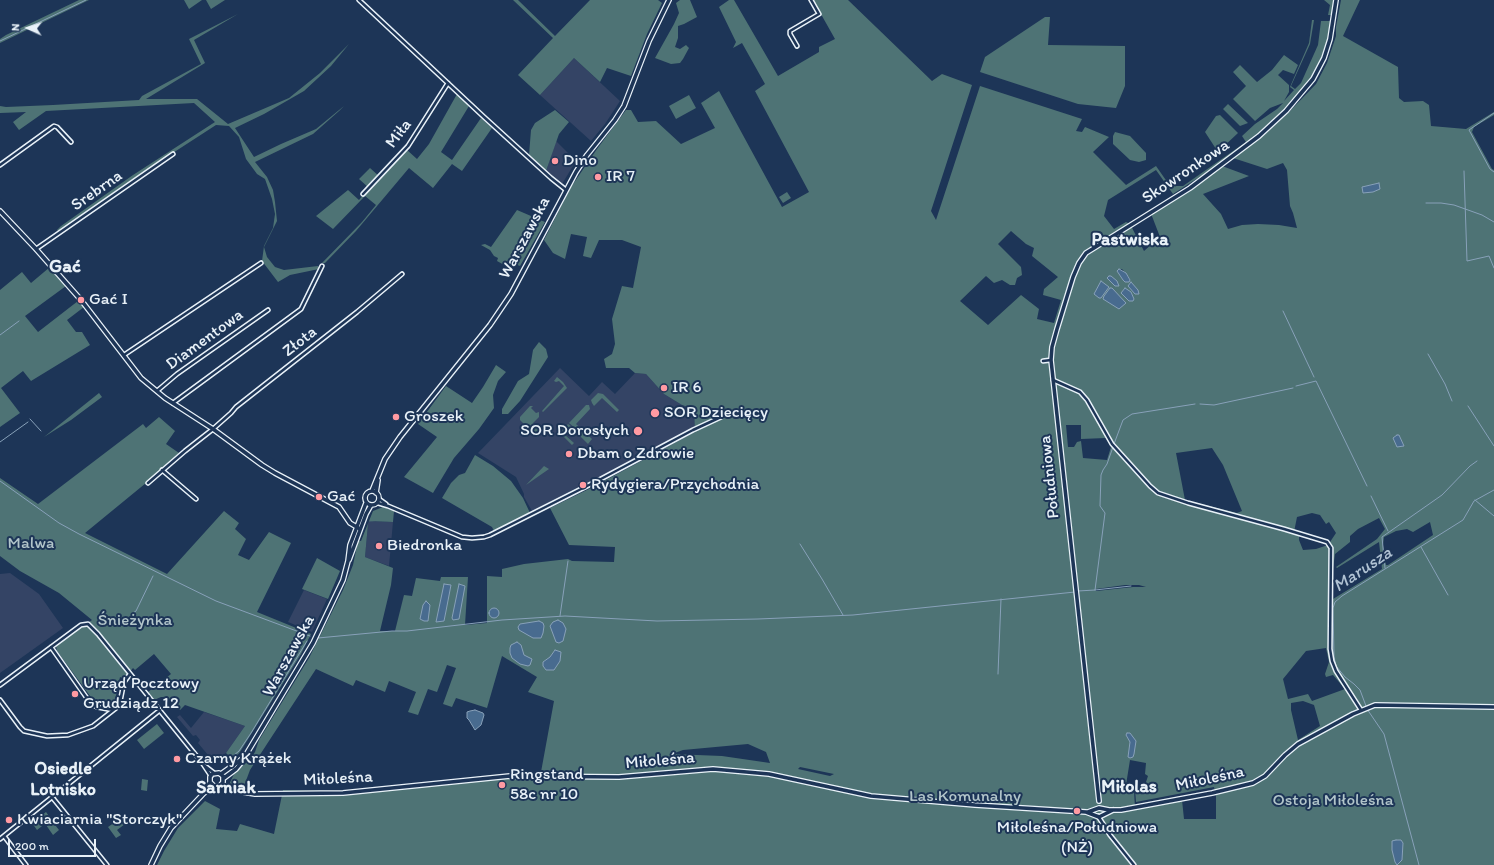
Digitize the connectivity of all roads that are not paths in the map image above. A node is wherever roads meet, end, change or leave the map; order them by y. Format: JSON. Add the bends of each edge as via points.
{"nodes":[{"id":1,"x":359,"y":0,"type":"edge"},
{"id":2,"x":669,"y":0,"type":"edge"},
{"id":3,"x":811,"y":0,"type":"edge"},
{"id":4,"x":1336,"y":0,"type":"edge"},
{"id":5,"x":797,"y":46,"type":"dead end"},
{"id":6,"x":448,"y":83,"type":"junction"},
{"id":7,"x":71,"y":142,"type":"dead end"},
{"id":8,"x":173,"y":154,"type":"dead end"},
{"id":9,"x":0,"y":165,"type":"edge"},
{"id":10,"x":566,"y":190,"type":"junction"},
{"id":11,"x":363,"y":194,"type":"dead end"},
{"id":12,"x":0,"y":211,"type":"edge"},
{"id":13,"x":36,"y":249,"type":"junction"},
{"id":14,"x":261,"y":263,"type":"dead end"},
{"id":15,"x":322,"y":266,"type":"dead end"},
{"id":16,"x":402,"y":274,"type":"dead end"},
{"id":17,"x":268,"y":310,"type":"dead end"},
{"id":18,"x":124,"y":355,"type":"junction"},
{"id":19,"x":1051,"y":360,"type":"junction"},
{"id":20,"x":1043,"y":361,"type":"dead end"},
{"id":21,"x":1052,"y":380,"type":"junction"},
{"id":22,"x":157,"y":391,"type":"junction"},
{"id":23,"x":173,"y":403,"type":"junction"},
{"id":24,"x":721,"y":417,"type":"dead end"},
{"id":25,"x":213,"y":429,"type":"junction"},
{"id":26,"x":162,"y":470,"type":"junction"},
{"id":27,"x":379,"y":473,"type":"junction"},
{"id":28,"x":148,"y":483,"type":"dead end"},
{"id":29,"x":372,"y":491,"type":"junction"},
{"id":30,"x":376,"y":493,"type":"junction"},
{"id":31,"x":196,"y":499,"type":"dead end"},
{"id":32,"x":378,"y":501,"type":"junction"},
{"id":33,"x":366,"y":503,"type":"junction"},
{"id":34,"x":371,"y":505,"type":"junction"},
{"id":35,"x":358,"y":528,"type":"junction"},
{"id":36,"x":51,"y":647,"type":"junction"},
{"id":37,"x":130,"y":674,"type":"junction"},
{"id":38,"x":0,"y":685,"type":"edge"},
{"id":39,"x":0,"y":700,"type":"edge"},
{"id":40,"x":1494,"y":707,"type":"edge"},
{"id":41,"x":1363,"y":709,"type":"junction"},
{"id":42,"x":113,"y":710,"type":"junction"},
{"id":43,"x":160,"y":710,"type":"junction"},
{"id":44,"x":243,"y":758,"type":"junction"},
{"id":45,"x":213,"y":774,"type":"junction"},
{"id":46,"x":221,"y":774,"type":"junction"},
{"id":47,"x":210,"y":782,"type":"junction"},
{"id":48,"x":223,"y":782,"type":"junction"},
{"id":49,"x":214,"y":786,"type":"junction"},
{"id":50,"x":204,"y":793,"type":"junction"},
{"id":51,"x":52,"y":797,"type":"junction"},
{"id":52,"x":1099,"y":801,"type":"joint"},
{"id":53,"x":1100,"y":809,"type":"junction"},
{"id":54,"x":1113,"y":810,"type":"junction"},
{"id":55,"x":1086,"y":812,"type":"junction"},
{"id":56,"x":1103,"y":815,"type":"junction"},
{"id":57,"x":1097,"y":816,"type":"junction"},
{"id":58,"x":1104,"y":824,"type":"junction"},
{"id":59,"x":4,"y":836,"type":"junction"},
{"id":60,"x":0,"y":839,"type":"edge"},
{"id":61,"x":26,"y":865,"type":"edge"},
{"id":62,"x":107,"y":865,"type":"edge"},
{"id":63,"x":151,"y":865,"type":"edge"},
{"id":64,"x":1134,"y":865,"type":"edge"}],
"edges":[{"from":1,"to":6,"type":"street"},
{"from":2,"to":10,"type":"street","name":"Warszawska","via":[[649,41],[624,106],[582,163]]},
{"from":3,"to":5,"type":"street","via":[[818,14],[790,31]]},
{"from":4,"to":19,"type":"street","name":"Skowronkowa","via":[[1328,49],[1320,67],[1286,111],[1191,188],[1086,253],[1079,263],[1069,290],[1052,344]]},
{"from":6,"to":10,"type":"street"},
{"from":6,"to":11,"type":"street","name":"Miła","via":[[408,146]]},
{"from":7,"to":9,"type":"street","via":[[56,126]]},
{"from":8,"to":13,"type":"street","name":"Srebrna"},
{"from":10,"to":27,"type":"street","name":"Warszawska","via":[[502,308],[400,437]]},
{"from":12,"to":13,"type":"street"},
{"from":13,"to":18,"type":"street","via":[[81,300]]},
{"from":14,"to":18,"type":"street"},
{"from":15,"to":23,"type":"street","via":[[301,309]]},
{"from":16,"to":25,"type":"street","name":"Złota","via":[[236,407]]},
{"from":17,"to":22,"type":"street","name":"Diamentowa"},
{"from":18,"to":22,"type":"street","via":[[141,378]]},
{"from":19,"to":20,"type":"street"},
{"from":19,"to":21,"type":"street","name":"Południowa"},
{"from":21,"to":41,"type":"street","via":[[1080,392],[1112,444],[1158,492],[1188,503],[1316,538],[1330,545],[1332,661],[1336,671]]},
{"from":21,"to":52,"type":"street","name":"Południowa"},
{"from":22,"to":23,"type":"street"},
{"from":23,"to":25,"type":"street"},
{"from":24,"to":32,"type":"street","via":[[484,537],[455,535]]},
{"from":25,"to":26,"type":"street","name":"Złota"},
{"from":25,"to":35,"type":"street","via":[[274,473],[336,505],[350,523]]},
{"from":26,"to":28,"type":"street","name":"Złota"},
{"from":26,"to":31,"type":"street"},
{"from":27,"to":29,"type":"street","name":"Warszawska"},
{"from":27,"to":30,"type":"street","name":"Warszawska"},
{"from":29,"to":30,"type":"street"},
{"from":29,"to":33,"type":"street","via":[[366,495]]},
{"from":30,"to":32,"type":"street"},
{"from":32,"to":34,"type":"street"},
{"from":33,"to":34,"type":"street"},
{"from":33,"to":35,"type":"street","name":"Warszawska"},
{"from":34,"to":35,"type":"street","name":"Warszawska"},
{"from":35,"to":44,"type":"street","name":"Warszawska","via":[[350,545],[340,586],[314,643]]},
{"from":36,"to":37,"type":"street","via":[[86,624],[92,627]]},
{"from":36,"to":38,"type":"street"},
{"from":36,"to":42,"type":"street","via":[[91,704]]},
{"from":37,"to":42,"type":"street","via":[[124,682],[119,703]]},
{"from":37,"to":43,"type":"street"},
{"from":39,"to":42,"type":"street","via":[[21,729],[47,736],[74,734],[93,726]]},
{"from":40,"to":41,"type":"street","name":"Miłoleśna","via":[[1379,704]]},
{"from":41,"to":54,"type":"street","name":"Miłoleśna","via":[[1298,744],[1265,776],[1253,783],[1212,793]]},
{"from":43,"to":45,"type":"street"},
{"from":43,"to":51,"type":"street"},
{"from":44,"to":46,"type":"street","name":"Warszawska"},
{"from":44,"to":48,"type":"street","name":"Warszawska"},
{"from":45,"to":46,"type":"street"},
{"from":45,"to":47,"type":"street"},
{"from":46,"to":48,"type":"street"},
{"from":47,"to":49,"type":"street"},
{"from":47,"to":50,"type":"street"},
{"from":48,"to":49,"type":"street"},
{"from":48,"to":55,"type":"street","name":"Miłoleśna","via":[[234,790],[256,794],[343,793],[510,776],[619,777],[713,769],[769,774],[871,796]]},
{"from":49,"to":50,"type":"street"},
{"from":50,"to":63,"type":"street","via":[[171,828]]},
{"from":51,"to":59,"type":"street"},
{"from":51,"to":62,"type":"street"},
{"from":52,"to":53,"type":"street"},
{"from":53,"to":54,"type":"street"},
{"from":53,"to":55,"type":"street"},
{"from":53,"to":56,"type":"street"},
{"from":53,"to":57,"type":"street"},
{"from":54,"to":56,"type":"street"},
{"from":55,"to":57,"type":"street"},
{"from":56,"to":57,"type":"street"},
{"from":56,"to":58,"type":"street"},
{"from":57,"to":58,"type":"street"},
{"from":58,"to":64,"type":"street"},
{"from":59,"to":60,"type":"street"},
{"from":59,"to":61,"type":"street"}]}
